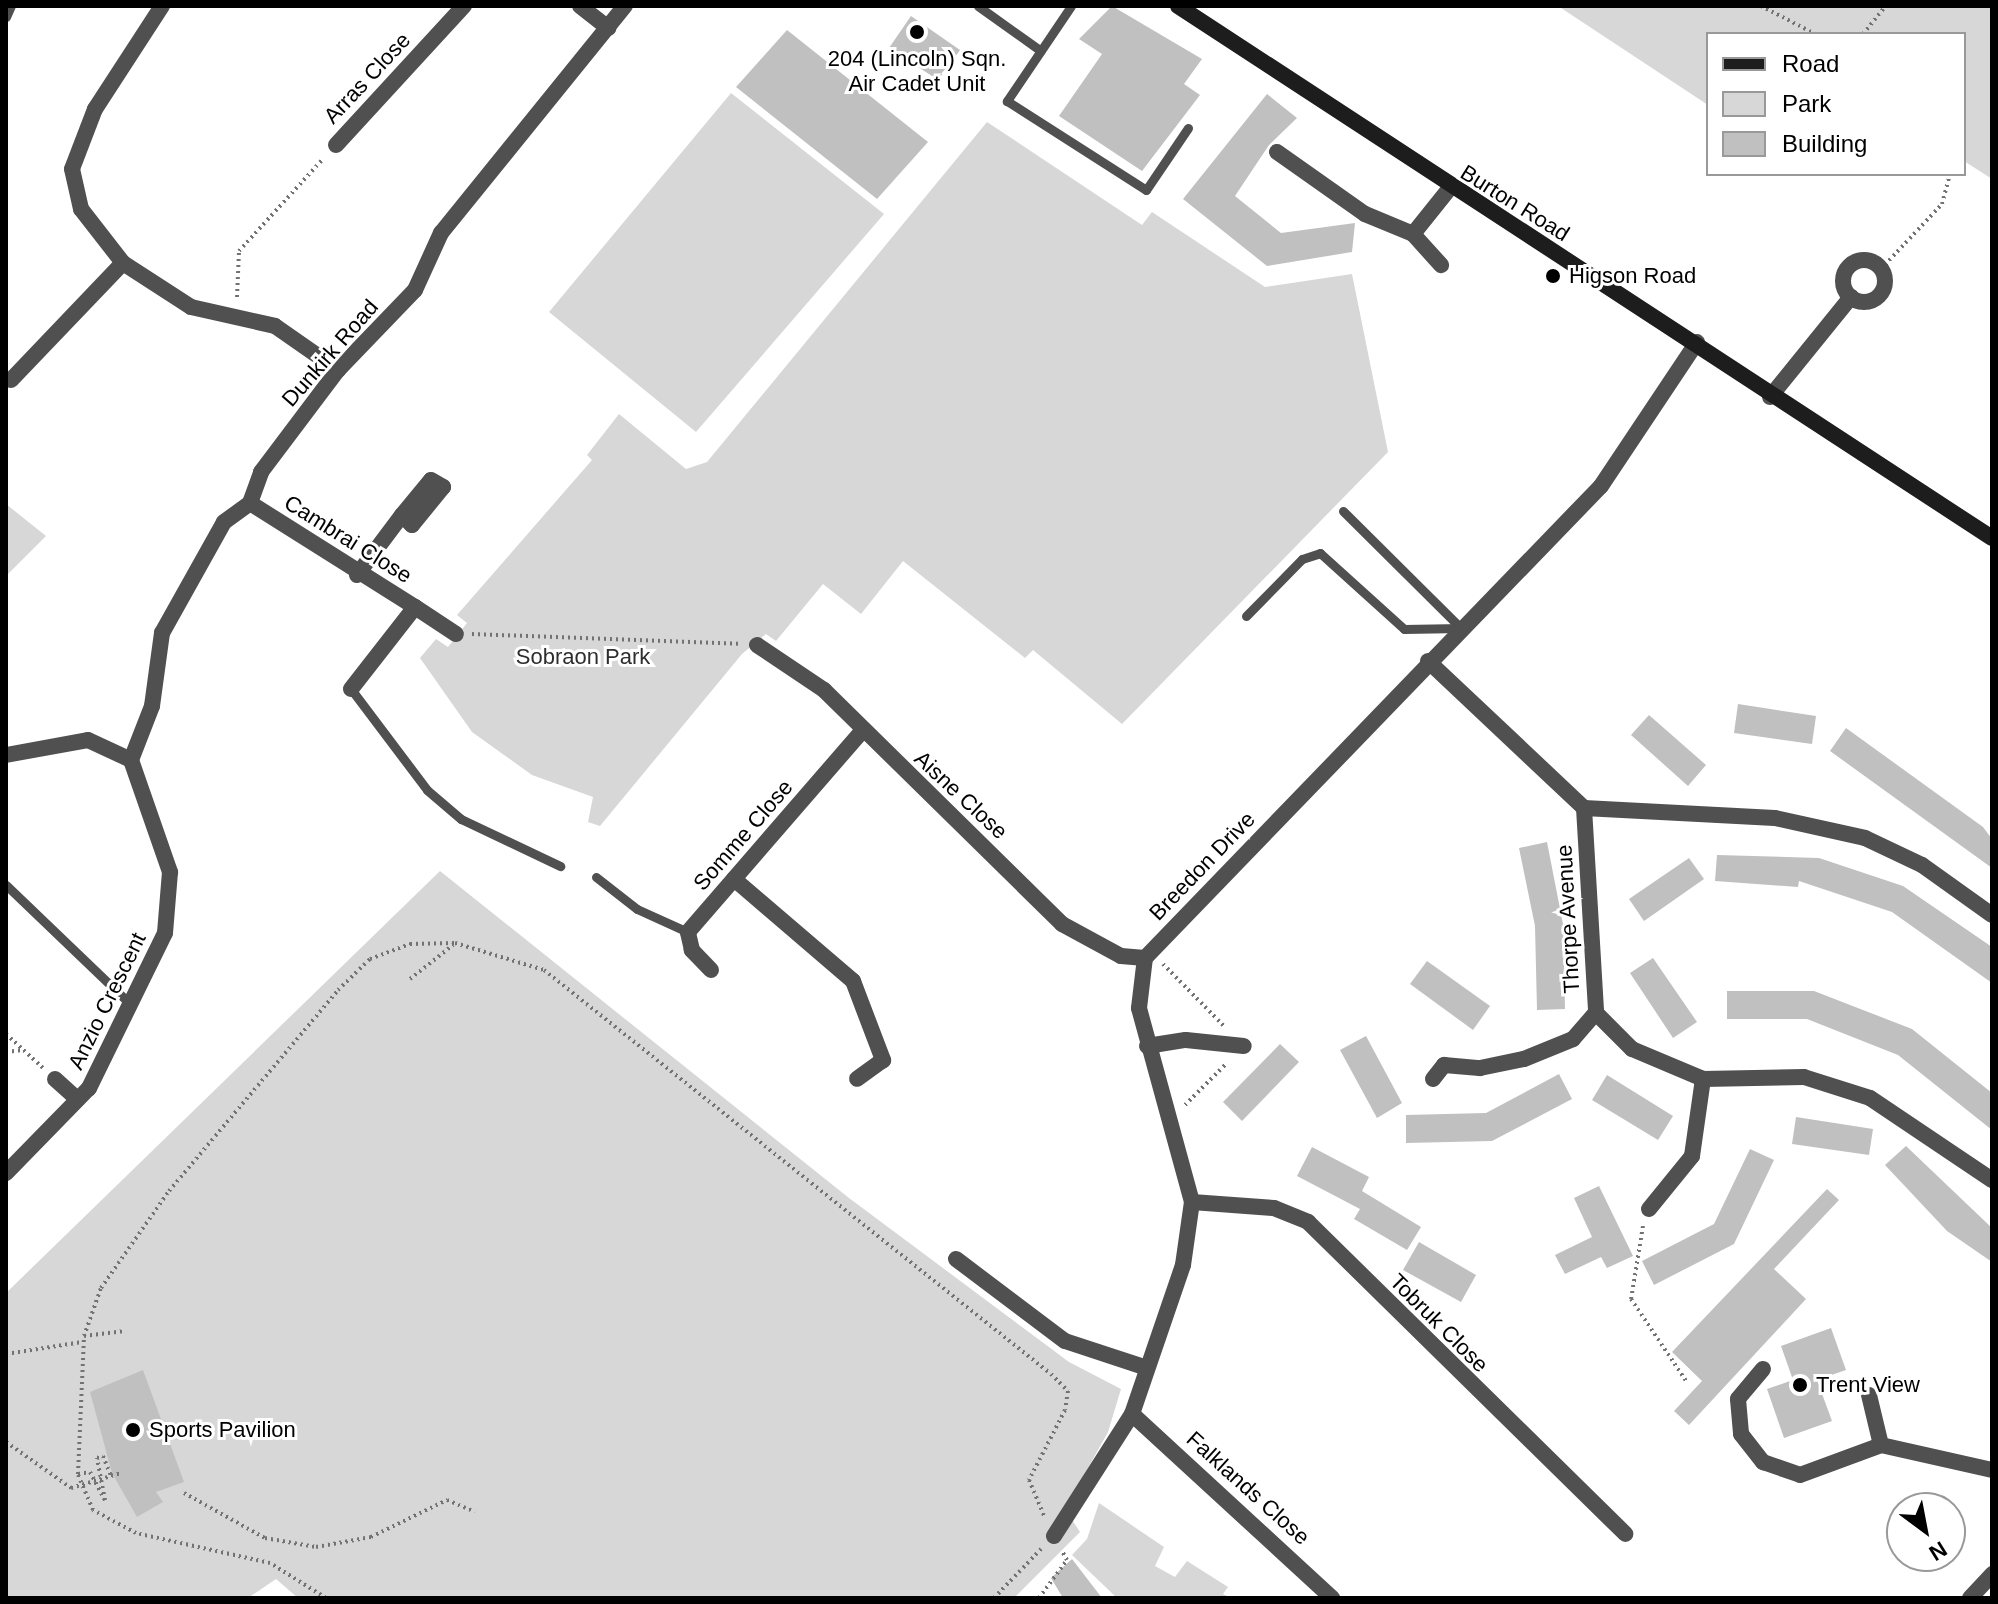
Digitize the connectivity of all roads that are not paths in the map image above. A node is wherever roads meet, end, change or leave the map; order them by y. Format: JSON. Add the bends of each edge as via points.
{"nodes":[{"id":1,"x":11,"y":6,"type":"edge"},
{"id":2,"x":162,"y":6,"type":"edge"},
{"id":3,"x":464,"y":6,"type":"edge"},
{"id":4,"x":580,"y":6,"type":"edge"},
{"id":5,"x":625,"y":6,"type":"edge"},
{"id":6,"x":978,"y":6,"type":"edge"},
{"id":7,"x":1071,"y":6,"type":"edge"},
{"id":8,"x":1178,"y":6,"type":"edge"},
{"id":9,"x":6,"y":17,"type":"edge"},
{"id":10,"x":608,"y":28,"type":"junction"},
{"id":11,"x":1041,"y":51,"type":"junction"},
{"id":12,"x":1188,"y":128,"type":"dead end"},
{"id":13,"x":336,"y":145,"type":"road end"},
{"id":14,"x":1277,"y":152,"type":"dead end"},
{"id":15,"x":1449,"y":189,"type":"junction"},
{"id":16,"x":1413,"y":234,"type":"junction"},
{"id":17,"x":123,"y":263,"type":"junction"},
{"id":18,"x":1441,"y":265,"type":"dead end"},
{"id":19,"x":1851,"y":297,"type":"junction"},
{"id":20,"x":1697,"y":342,"type":"junction"},
{"id":21,"x":338,"y":370,"type":"junction"},
{"id":22,"x":11,"y":380,"type":"dead end"},
{"id":23,"x":1770,"y":397,"type":"junction"},
{"id":24,"x":250,"y":503,"type":"junction"},
{"id":25,"x":1343,"y":511,"type":"dead end"},
{"id":26,"x":402,"y":515,"type":"dead end"},
{"id":27,"x":1992,"y":538,"type":"edge"},
{"id":28,"x":357,"y":575,"type":"junction"},
{"id":29,"x":415,"y":607,"type":"junction"},
{"id":30,"x":1246,"y":616,"type":"dead end"},
{"id":31,"x":1461,"y":628,"type":"junction"},
{"id":32,"x":456,"y":634,"type":"road end"},
{"id":33,"x":757,"y":645,"type":"road end"},
{"id":34,"x":1428,"y":661,"type":"junction"},
{"id":35,"x":351,"y":689,"type":"joint"},
{"id":36,"x":861,"y":732,"type":"junction"},
{"id":37,"x":6,"y":755,"type":"edge"},
{"id":38,"x":131,"y":760,"type":"junction"},
{"id":39,"x":1584,"y":808,"type":"junction"},
{"id":40,"x":560,"y":866,"type":"dead end"},
{"id":41,"x":596,"y":877,"type":"dead end"},
{"id":42,"x":734,"y":879,"type":"junction"},
{"id":43,"x":6,"y":885,"type":"edge"},
{"id":44,"x":1992,"y":915,"type":"edge"},
{"id":45,"x":688,"y":932,"type":"junction"},
{"id":46,"x":1145,"y":958,"type":"junction"},
{"id":47,"x":711,"y":970,"type":"dead end"},
{"id":48,"x":130,"y":1004,"type":"junction"},
{"id":49,"x":1596,"y":1013,"type":"junction"},
{"id":50,"x":1147,"y":1046,"type":"junction"},
{"id":51,"x":1244,"y":1046,"type":"dead end"},
{"id":52,"x":55,"y":1079,"type":"road end"},
{"id":53,"x":857,"y":1079,"type":"dead end"},
{"id":54,"x":1433,"y":1079,"type":"dead end"},
{"id":55,"x":1703,"y":1079,"type":"junction"},
{"id":56,"x":77,"y":1099,"type":"junction"},
{"id":57,"x":6,"y":1173,"type":"edge"},
{"id":58,"x":1992,"y":1180,"type":"edge"},
{"id":59,"x":1192,"y":1202,"type":"junction"},
{"id":60,"x":1649,"y":1209,"type":"road end"},
{"id":61,"x":956,"y":1259,"type":"dead end"},
{"id":62,"x":1147,"y":1368,"type":"junction"},
{"id":63,"x":1763,"y":1369,"type":"dead end"},
{"id":64,"x":1869,"y":1395,"type":"dead end"},
{"id":65,"x":1132,"y":1414,"type":"junction"},
{"id":66,"x":1881,"y":1445,"type":"junction"},
{"id":67,"x":1992,"y":1470,"type":"edge"},
{"id":68,"x":1626,"y":1534,"type":"dead end"},
{"id":69,"x":1054,"y":1536,"type":"road end"},
{"id":70,"x":1992,"y":1574,"type":"edge"},
{"id":71,"x":1332,"y":1598,"type":"edge"},
{"id":72,"x":1970,"y":1598,"type":"edge"}],
"edges":[{"from":1,"to":9,"type":"lane"},
{"from":2,"to":17,"type":"street","via":[[95,109],[72,169],[81,209]]},
{"from":3,"to":13,"type":"street","name":"Arras Close"},
{"from":4,"to":10,"type":"street"},
{"from":5,"to":10,"type":"street","name":"Dunkirk Road"},
{"from":6,"to":11,"type":"lane"},
{"from":7,"to":11,"type":"lane"},
{"from":8,"to":15,"type":"main road","name":"Burton Road"},
{"from":10,"to":21,"type":"street","name":"Dunkirk Road","via":[[441,233],[415,290]]},
{"from":11,"to":12,"type":"lane","via":[[1007,101],[1146,190]]},
{"from":14,"to":16,"type":"street","via":[[1365,214]]},
{"from":15,"to":16,"type":"street"},
{"from":15,"to":20,"type":"main road","name":"Burton Road"},
{"from":16,"to":18,"type":"street"},
{"from":17,"to":21,"type":"street","via":[[191,307],[275,326]]},
{"from":17,"to":22,"type":"street"},
{"from":19,"to":19,"type":"street","via":[[1843,280],[1852,264],[1870,261],[1881,269],[1880,294],[1868,301]]},
{"from":19,"to":23,"type":"street"},
{"from":20,"to":23,"type":"main road","name":"Burton Road"},
{"from":20,"to":31,"type":"street","name":"Breedon Drive","via":[[1601,486]]},
{"from":21,"to":24,"type":"street","name":"Dunkirk Road","via":[[261,472]]},
{"from":23,"to":27,"type":"main road","name":"Burton Road"},
{"from":24,"to":28,"type":"street","name":"Cambrai Close"},
{"from":24,"to":38,"type":"street","name":"Dunkirk Road","via":[[224,522],[162,633],[152,706]]},
{"from":25,"to":31,"type":"lane"},
{"from":26,"to":28,"type":"street"},
{"from":28,"to":29,"type":"street","name":"Cambrai Close"},
{"from":29,"to":32,"type":"street"},
{"from":29,"to":35,"type":"street","name":"Cambrai Close"},
{"from":30,"to":31,"type":"lane","via":[[1302,559],[1320,553],[1404,629]]},
{"from":31,"to":34,"type":"street","name":"Breedon Drive"},
{"from":33,"to":36,"type":"street","name":"Aisne Close","via":[[824,690]]},
{"from":34,"to":39,"type":"street"},
{"from":34,"to":46,"type":"street","name":"Breedon Drive"},
{"from":35,"to":40,"type":"lane","via":[[427,790],[461,819]]},
{"from":36,"to":42,"type":"street","name":"Somme Close"},
{"from":36,"to":46,"type":"street","name":"Aisne Close","via":[[1062,924],[1121,956]]},
{"from":37,"to":38,"type":"street","via":[[88,740]]},
{"from":38,"to":48,"type":"street","name":"Anzio Crescent","via":[[170,872],[165,933]]},
{"from":39,"to":44,"type":"street","via":[[1775,818],[1865,838],[1922,865]]},
{"from":39,"to":49,"type":"street","name":"Thorpe Avenue"},
{"from":41,"to":45,"type":"lane","via":[[637,909]]},
{"from":42,"to":45,"type":"street","name":"Somme Close"},
{"from":42,"to":53,"type":"street","via":[[853,981],[883,1060]]},
{"from":43,"to":48,"type":"lane"},
{"from":45,"to":47,"type":"street","via":[[692,950]]},
{"from":46,"to":50,"type":"street","via":[[1139,1008]]},
{"from":48,"to":56,"type":"street","name":"Anzio Crescent"},
{"from":49,"to":54,"type":"street","via":[[1573,1039],[1524,1059],[1480,1068],[1444,1065]]},
{"from":49,"to":55,"type":"street","name":"Thorpe Avenue","via":[[1659,1066]]},
{"from":50,"to":51,"type":"street","via":[[1186,1040]]},
{"from":50,"to":59,"type":"street"},
{"from":52,"to":56,"type":"street"},
{"from":55,"to":58,"type":"street","name":"Thorpe Avenue","via":[[1804,1077],[1870,1098]]},
{"from":55,"to":60,"type":"street","via":[[1692,1156]]},
{"from":56,"to":57,"type":"street","name":"Anzio Crescent"},
{"from":59,"to":62,"type":"street","via":[[1170,1314]]},
{"from":59,"to":68,"type":"street","name":"Tobruk Close","via":[[1274,1208],[1308,1222]]},
{"from":61,"to":62,"type":"street","via":[[1065,1341]]},
{"from":62,"to":65,"type":"street"},
{"from":63,"to":66,"type":"street","via":[[1738,1399],[1741,1434],[1763,1462],[1800,1475]]},
{"from":64,"to":66,"type":"street"},
{"from":65,"to":69,"type":"street"},
{"from":65,"to":71,"type":"street","name":"Falklands Close"},
{"from":66,"to":67,"type":"street"},
{"from":70,"to":72,"type":"street"}]}
